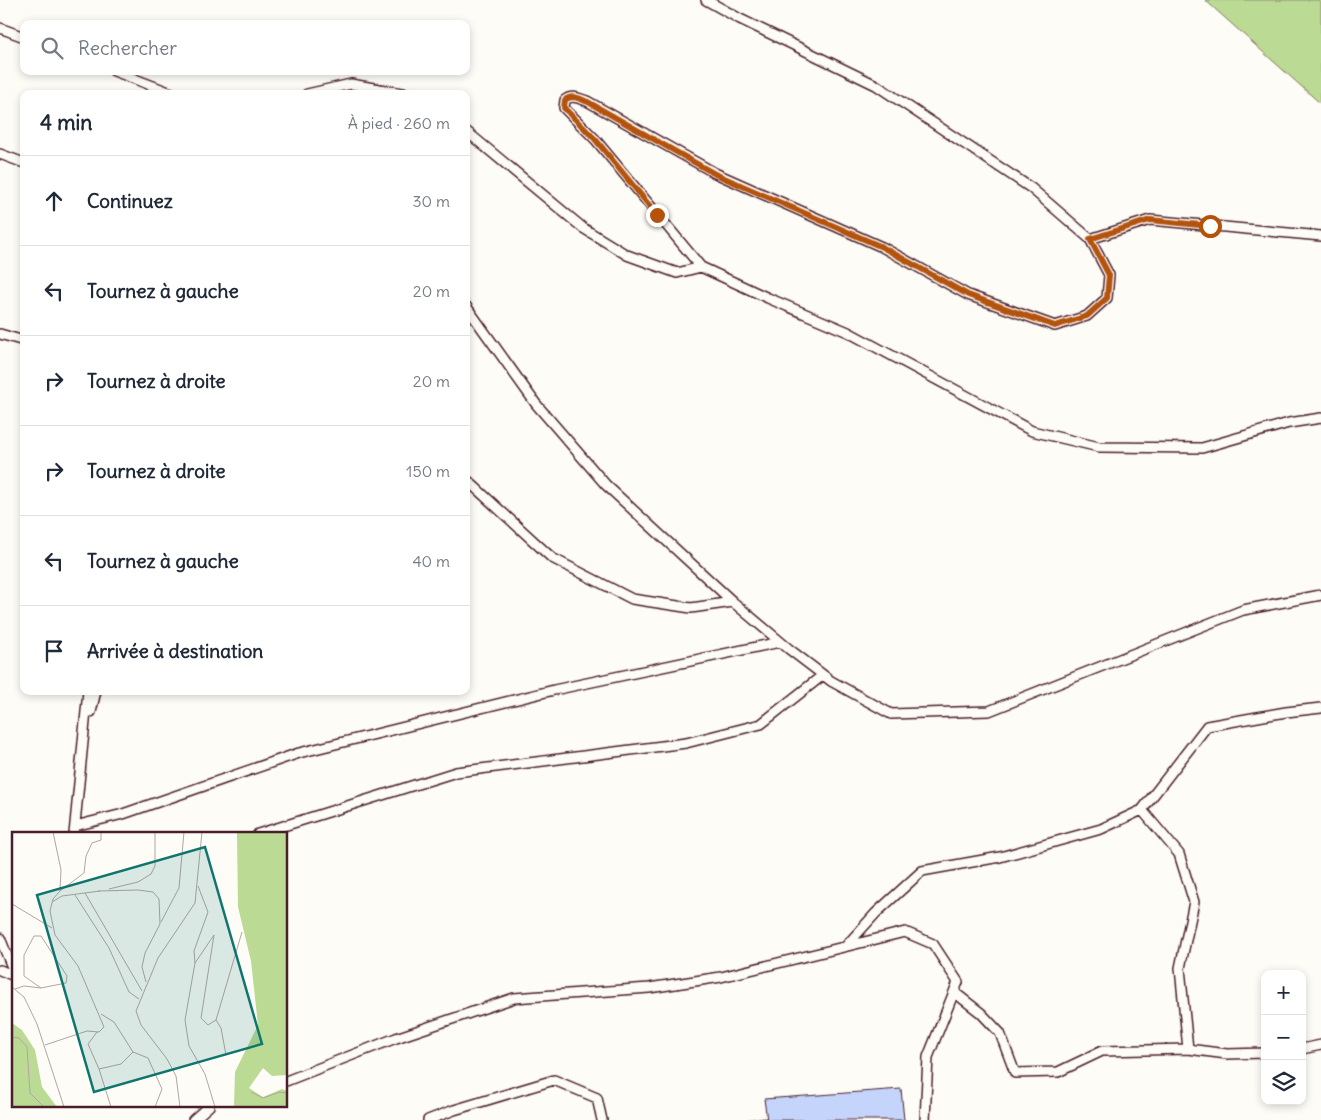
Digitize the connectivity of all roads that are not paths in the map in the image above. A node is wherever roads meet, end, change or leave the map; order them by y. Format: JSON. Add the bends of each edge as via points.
{"nodes":[{"id":1,"x":706,"y":0,"type":"edge"},
{"id":2,"x":0,"y":28,"type":"edge"},
{"id":3,"x":20,"y":36,"type":"edge"},
{"id":4,"x":124,"y":75,"type":"edge"},
{"id":5,"x":164,"y":90,"type":"edge"},
{"id":6,"x":325,"y":90,"type":"edge"},
{"id":7,"x":385,"y":90,"type":"edge"},
{"id":8,"x":470,"y":134,"type":"edge"},
{"id":9,"x":0,"y":154,"type":"edge"},
{"id":10,"x":20,"y":162,"type":"edge"},
{"id":11,"x":1321,"y":236,"type":"edge"},
{"id":12,"x":1090,"y":239,"type":"junction"},
{"id":13,"x":701,"y":267,"type":"junction"},
{"id":14,"x":470,"y":312,"type":"edge"},
{"id":15,"x":0,"y":334,"type":"edge"},
{"id":16,"x":20,"y":340,"type":"edge"},
{"id":17,"x":1321,"y":418,"type":"edge"},
{"id":18,"x":470,"y":484,"type":"edge"},
{"id":19,"x":1321,"y":595,"type":"edge"},
{"id":20,"x":733,"y":602,"type":"junction"},
{"id":21,"x":780,"y":642,"type":"junction"},
{"id":22,"x":824,"y":675,"type":"junction"},
{"id":23,"x":88,"y":695,"type":"edge"},
{"id":24,"x":95,"y":695,"type":"edge"},
{"id":25,"x":1321,"y":708,"type":"edge"},
{"id":26,"x":84,"y":736,"type":"junction"},
{"id":27,"x":1142,"y":810,"type":"junction"},
{"id":28,"x":74,"y":830,"type":"edge"},
{"id":29,"x":264,"y":832,"type":"edge"},
{"id":30,"x":0,"y":938,"type":"edge"},
{"id":31,"x":846,"y":946,"type":"junction"},
{"id":32,"x":12,"y":969,"type":"edge"},
{"id":33,"x":954,"y":992,"type":"junction"},
{"id":34,"x":1321,"y":1045,"type":"edge"},
{"id":35,"x":1306,"y":1048,"type":"edge"},
{"id":36,"x":1188,"y":1049,"type":"junction"},
{"id":37,"x":1261,"y":1053,"type":"edge"},
{"id":38,"x":288,"y":1079,"type":"edge"},
{"id":39,"x":207,"y":1108,"type":"edge"},
{"id":40,"x":193,"y":1120,"type":"edge"},
{"id":41,"x":428,"y":1120,"type":"edge"},
{"id":42,"x":602,"y":1120,"type":"edge"},
{"id":43,"x":925,"y":1120,"type":"edge"}],
"edges":[{"from":1,"to":12,"type":"lane","via":[[876,85],[1031,188]]},
{"from":2,"to":3,"type":"lane"},
{"from":4,"to":5,"type":"lane"},
{"from":6,"to":7,"type":"lane","via":[[351,84]]},
{"from":8,"to":13,"type":"lane","via":[[583,228],[627,255],[677,273]]},
{"from":9,"to":10,"type":"lane"},
{"from":11,"to":12,"type":"lane","via":[[1150,220]]},
{"from":12,"to":13,"type":"lane","via":[[1109,275],[1107,298],[1087,316],[1055,326],[968,295],[882,247],[715,174],[588,102],[573,97],[565,100],[564,108],[595,139]]},
{"from":13,"to":17,"type":"lane","via":[[848,332],[1032,430],[1099,447],[1202,448],[1289,423]]},
{"from":14,"to":20,"type":"lane","via":[[536,404],[606,485]]},
{"from":15,"to":16,"type":"lane"},
{"from":18,"to":20,"type":"lane","via":[[552,558],[632,599],[691,608]]},
{"from":19,"to":22,"type":"lane","via":[[1243,610],[989,711],[890,714]]},
{"from":20,"to":21,"type":"lane"},
{"from":21,"to":22,"type":"lane"},
{"from":21,"to":28,"type":"lane","via":[[554,690],[299,753]]},
{"from":22,"to":29,"type":"lane","via":[[761,724],[686,743],[456,772]]},
{"from":23,"to":26,"type":"lane"},
{"from":24,"to":26,"type":"lane"},
{"from":25,"to":27,"type":"lane","via":[[1207,726]]},
{"from":26,"to":28,"type":"lane"},
{"from":27,"to":31,"type":"lane","via":[[1101,829],[1010,854],[922,871]]},
{"from":27,"to":36,"type":"lane","via":[[1179,854],[1194,902],[1180,968]]},
{"from":30,"to":32,"type":"lane"},
{"from":31,"to":33,"type":"lane","via":[[905,932],[933,944],[958,982]]},
{"from":31,"to":38,"type":"lane","via":[[721,977],[649,988],[514,998]]},
{"from":33,"to":36,"type":"lane","via":[[1000,1033],[1015,1073],[1058,1072],[1102,1051]]},
{"from":33,"to":43,"type":"lane","via":[[928,1057]]},
{"from":34,"to":35,"type":"lane"},
{"from":36,"to":37,"type":"lane","via":[[1227,1054]]},
{"from":39,"to":40,"type":"lane"},
{"from":41,"to":42,"type":"lane","via":[[554,1080],[597,1098]]}]}
